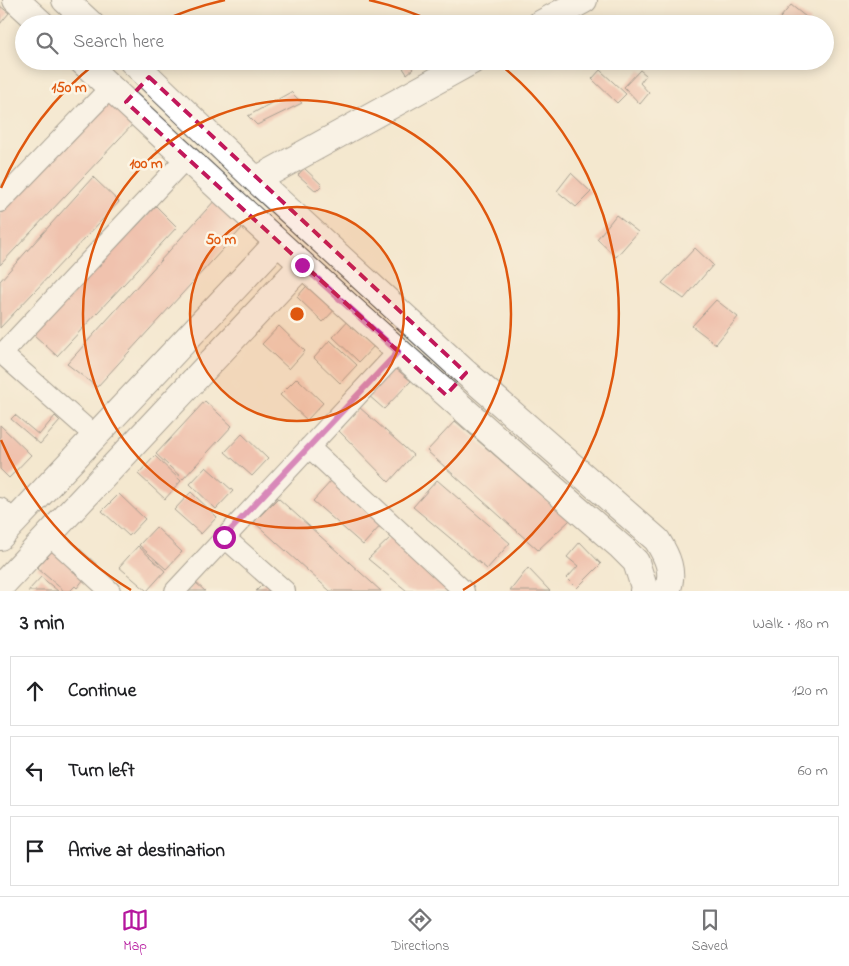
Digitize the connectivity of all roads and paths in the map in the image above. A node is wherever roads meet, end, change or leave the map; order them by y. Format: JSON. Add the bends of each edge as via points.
{"nodes":[{"id":1,"x":16,"y":0,"type":"edge"},
{"id":2,"x":584,"y":0,"type":"edge"},
{"id":3,"x":32,"y":15,"type":"edge"},
{"id":4,"x":556,"y":15,"type":"edge"},
{"id":5,"x":92,"y":70,"type":"edge"},
{"id":6,"x":140,"y":70,"type":"edge"},
{"id":7,"x":142,"y":70,"type":"edge"},
{"id":8,"x":456,"y":70,"type":"edge"},
{"id":9,"x":118,"y":95,"type":"junction"},
{"id":10,"x":187,"y":157,"type":"junction"},
{"id":11,"x":256,"y":180,"type":"junction"},
{"id":12,"x":0,"y":202,"type":"edge"},
{"id":13,"x":277,"y":243,"type":"junction"},
{"id":14,"x":302,"y":265,"type":"junction"},
{"id":15,"x":398,"y":352,"type":"junction"},
{"id":16,"x":1,"y":353,"type":"edge"},
{"id":17,"x":466,"y":373,"type":"junction"},
{"id":18,"x":446,"y":395,"type":"junction"},
{"id":19,"x":95,"y":436,"type":"junction"},
{"id":20,"x":309,"y":447,"type":"junction"},
{"id":21,"x":5,"y":522,"type":"edge"},
{"id":22,"x":49,"y":535,"type":"junction"},
{"id":23,"x":224,"y":537,"type":"junction"},
{"id":24,"x":0,"y":587,"type":"edge"},
{"id":25,"x":110,"y":591,"type":"edge"},
{"id":26,"x":174,"y":591,"type":"edge"},
{"id":27,"x":284,"y":591,"type":"edge"},
{"id":28,"x":464,"y":591,"type":"edge"},
{"id":29,"x":643,"y":591,"type":"edge"},
{"id":30,"x":667,"y":591,"type":"edge"}],
"edges":[{"from":1,"to":3,"type":"main road"},
{"from":2,"to":4,"type":"main road"},
{"from":5,"to":9,"type":"main road"},
{"from":6,"to":9,"type":"main road"},
{"from":7,"to":11,"type":"main road"},
{"from":8,"to":11,"type":"main road"},
{"from":9,"to":10,"type":"main road"},
{"from":9,"to":12,"type":"street"},
{"from":10,"to":13,"type":"main road"},
{"from":10,"to":16,"type":"street"},
{"from":11,"to":17,"type":"main road"},
{"from":13,"to":14,"type":"main road"},
{"from":13,"to":19,"type":"main road"},
{"from":14,"to":15,"type":"main road"},
{"from":14,"to":22,"type":"main road"},
{"from":15,"to":18,"type":"main road"},
{"from":15,"to":20,"type":"street"},
{"from":16,"to":19,"type":"street"},
{"from":17,"to":18,"type":"main road"},
{"from":17,"to":30,"type":"main road","via":[[657,540],[668,558],[671,581]]},
{"from":18,"to":29,"type":"main road","via":[[626,552],[636,562]]},
{"from":19,"to":21,"type":"main road"},
{"from":20,"to":23,"type":"street"},
{"from":20,"to":28,"type":"street"},
{"from":22,"to":24,"type":"main road"},
{"from":22,"to":25,"type":"street"},
{"from":23,"to":26,"type":"street"},
{"from":23,"to":27,"type":"street"}]}
